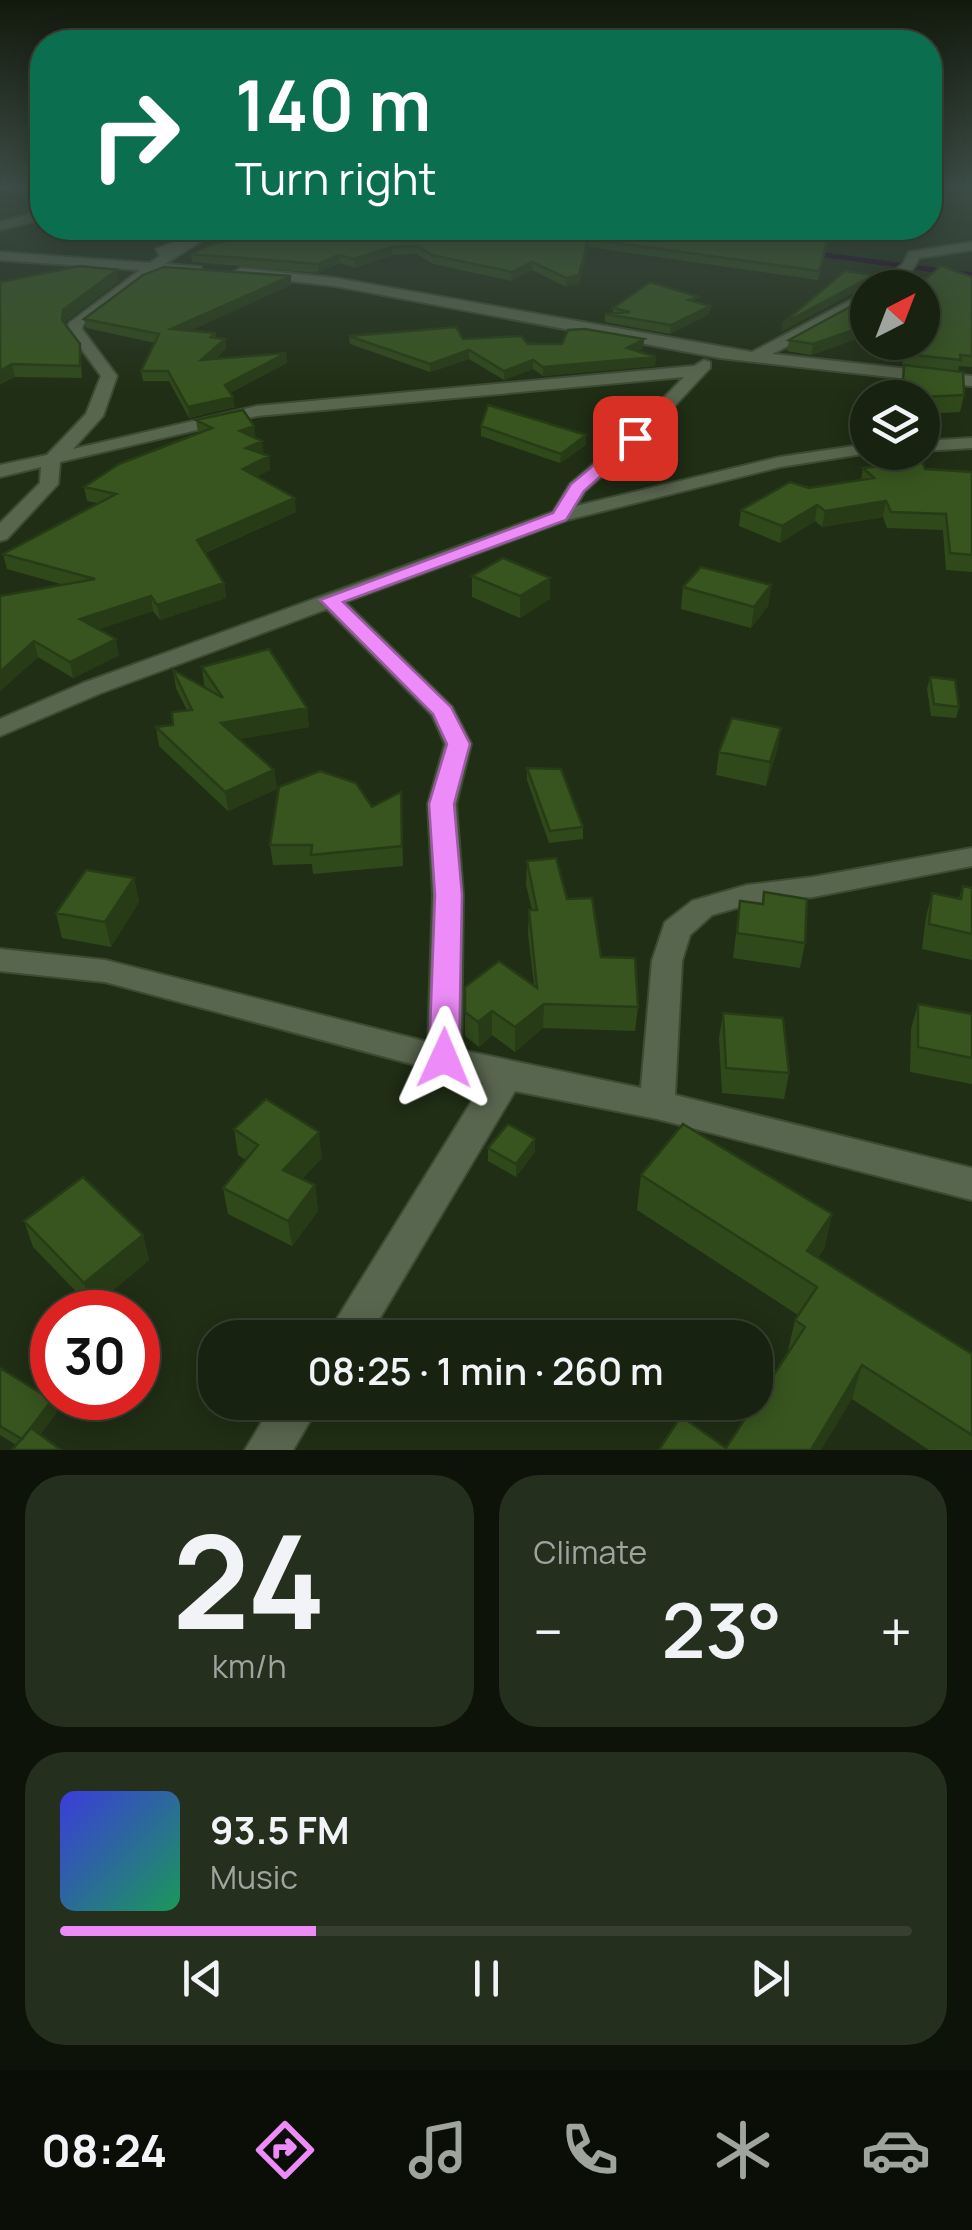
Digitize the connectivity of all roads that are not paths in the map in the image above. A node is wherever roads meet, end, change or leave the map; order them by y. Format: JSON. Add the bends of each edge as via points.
{"nodes":[{"id":1,"x":0,"y":256,"type":"edge"},
{"id":2,"x":149,"y":256,"type":"edge"},
{"id":3,"x":169,"y":256,"type":"edge"},
{"id":4,"x":933,"y":256,"type":"edge"},
{"id":5,"x":106,"y":264,"type":"junction"},
{"id":6,"x":151,"y":267,"type":"junction"},
{"id":7,"x":208,"y":270,"type":"edge"},
{"id":8,"x":901,"y":270,"type":"edge"},
{"id":9,"x":227,"y":272,"type":"edge"},
{"id":10,"x":53,"y":276,"type":"edge"},
{"id":11,"x":850,"y":308,"type":"edge"},
{"id":12,"x":720,"y":353,"type":"junction"},
{"id":13,"x":754,"y":356,"type":"junction"},
{"id":14,"x":697,"y":372,"type":"junction"},
{"id":15,"x":972,"y":382,"type":"edge"},
{"id":16,"x":972,"y":443,"type":"edge"},
{"id":17,"x":940,"y":445,"type":"edge"},
{"id":18,"x":850,"y":452,"type":"edge"},
{"id":19,"x":51,"y":461,"type":"junction"},
{"id":20,"x":0,"y":471,"type":"edge"},
{"id":21,"x":560,"y":516,"type":"junction"},
{"id":22,"x":0,"y":536,"type":"edge"},
{"id":23,"x":330,"y":600,"type":"junction"},
{"id":24,"x":0,"y":728,"type":"edge"},
{"id":25,"x":972,"y":857,"type":"edge"},
{"id":26,"x":0,"y":960,"type":"edge"},
{"id":27,"x":444,"y":1058,"type":"junction"},
{"id":28,"x":506,"y":1076,"type":"junction"},
{"id":29,"x":658,"y":1105,"type":"junction"},
{"id":30,"x":972,"y":1184,"type":"edge"},
{"id":31,"x":356,"y":1320,"type":"edge"},
{"id":32,"x":287,"y":1420,"type":"edge"},
{"id":33,"x":266,"y":1450,"type":"edge"}],
"edges":[{"from":1,"to":5,"type":"street"},
{"from":2,"to":5,"type":"street"},
{"from":3,"to":6,"type":"street"},
{"from":4,"to":8,"type":"street"},
{"from":5,"to":6,"type":"street"},
{"from":5,"to":10,"type":"street"},
{"from":6,"to":7,"type":"street"},
{"from":6,"to":19,"type":"street","via":[[76,323],[109,376],[94,416]]},
{"from":9,"to":12,"type":"street","via":[[335,282]]},
{"from":11,"to":13,"type":"street"},
{"from":12,"to":13,"type":"street"},
{"from":12,"to":14,"type":"street"},
{"from":13,"to":15,"type":"street"},
{"from":14,"to":19,"type":"street","via":[[273,409]]},
{"from":14,"to":21,"type":"street","via":[[577,488]]},
{"from":16,"to":17,"type":"street"},
{"from":18,"to":21,"type":"street","via":[[780,462]]},
{"from":19,"to":20,"type":"street"},
{"from":19,"to":22,"type":"street","via":[[48,484]]},
{"from":21,"to":23,"type":"street"},
{"from":23,"to":24,"type":"street"},
{"from":23,"to":27,"type":"street","via":[[443,712],[458,744],[442,804],[448,895]]},
{"from":25,"to":29,"type":"street","via":[[702,908],[676,930],[667,960]]},
{"from":26,"to":27,"type":"street","via":[[105,971]]},
{"from":27,"to":28,"type":"street"},
{"from":28,"to":29,"type":"street"},
{"from":28,"to":31,"type":"street"},
{"from":29,"to":30,"type":"street"},
{"from":32,"to":33,"type":"street"}]}
